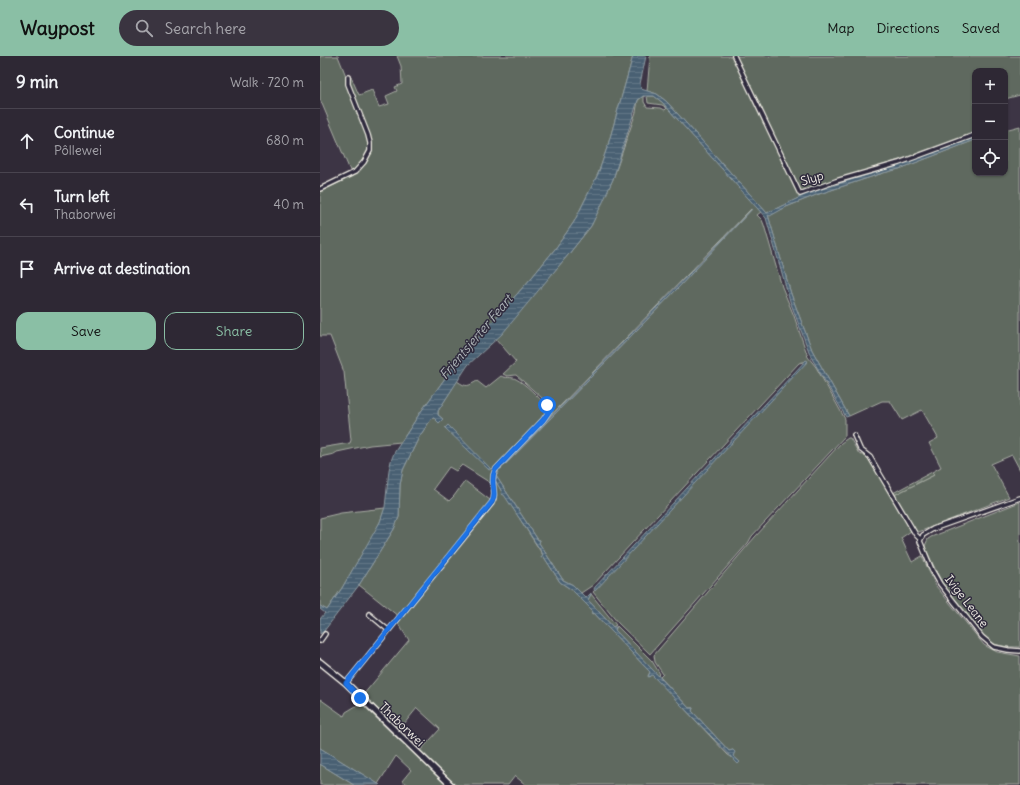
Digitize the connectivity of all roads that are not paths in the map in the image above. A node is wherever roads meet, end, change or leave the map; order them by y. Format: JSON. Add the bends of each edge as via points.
{"nodes":[{"id":1,"x":734,"y":56,"type":"edge"},
{"id":2,"x":348,"y":77,"type":"dead end"},
{"id":3,"x":972,"y":136,"type":"edge"},
{"id":4,"x":320,"y":188,"type":"edge"},
{"id":5,"x":547,"y":405,"type":"dead end"},
{"id":6,"x":854,"y":435,"type":"dead end"},
{"id":7,"x":1020,"y":498,"type":"edge"},
{"id":8,"x":920,"y":539,"type":"junction"},
{"id":9,"x":369,"y":614,"type":"dead end"},
{"id":10,"x":388,"y":630,"type":"junction"},
{"id":11,"x":325,"y":634,"type":"dead end"},
{"id":12,"x":320,"y":641,"type":"edge"},
{"id":13,"x":1020,"y":651,"type":"edge"},
{"id":14,"x":320,"y":662,"type":"edge"},
{"id":15,"x":346,"y":683,"type":"junction"},
{"id":16,"x":451,"y":785,"type":"edge"}],
"edges":[{"from":1,"to":3,"type":"street","name":"Slyp","via":[[800,194],[899,163]]},
{"from":2,"to":4,"type":"street","via":[[347,82],[369,139],[370,151],[355,172]]},
{"from":5,"to":10,"type":"street","via":[[550,410],[543,420],[495,470],[492,479],[492,502]]},
{"from":6,"to":8,"type":"street","name":"Ivige Leane","via":[[860,449],[870,457]]},
{"from":7,"to":8,"type":"street","via":[[933,529]]},
{"from":8,"to":13,"type":"street","name":"Ivige Leane","via":[[920,545],[937,581],[982,637],[994,646]]},
{"from":9,"to":10,"type":"street"},
{"from":10,"to":15,"type":"street"},
{"from":11,"to":12,"type":"street"},
{"from":14,"to":15,"type":"street","name":"Thaborwei"},
{"from":15,"to":16,"type":"street","name":"Thaborwei"}]}
